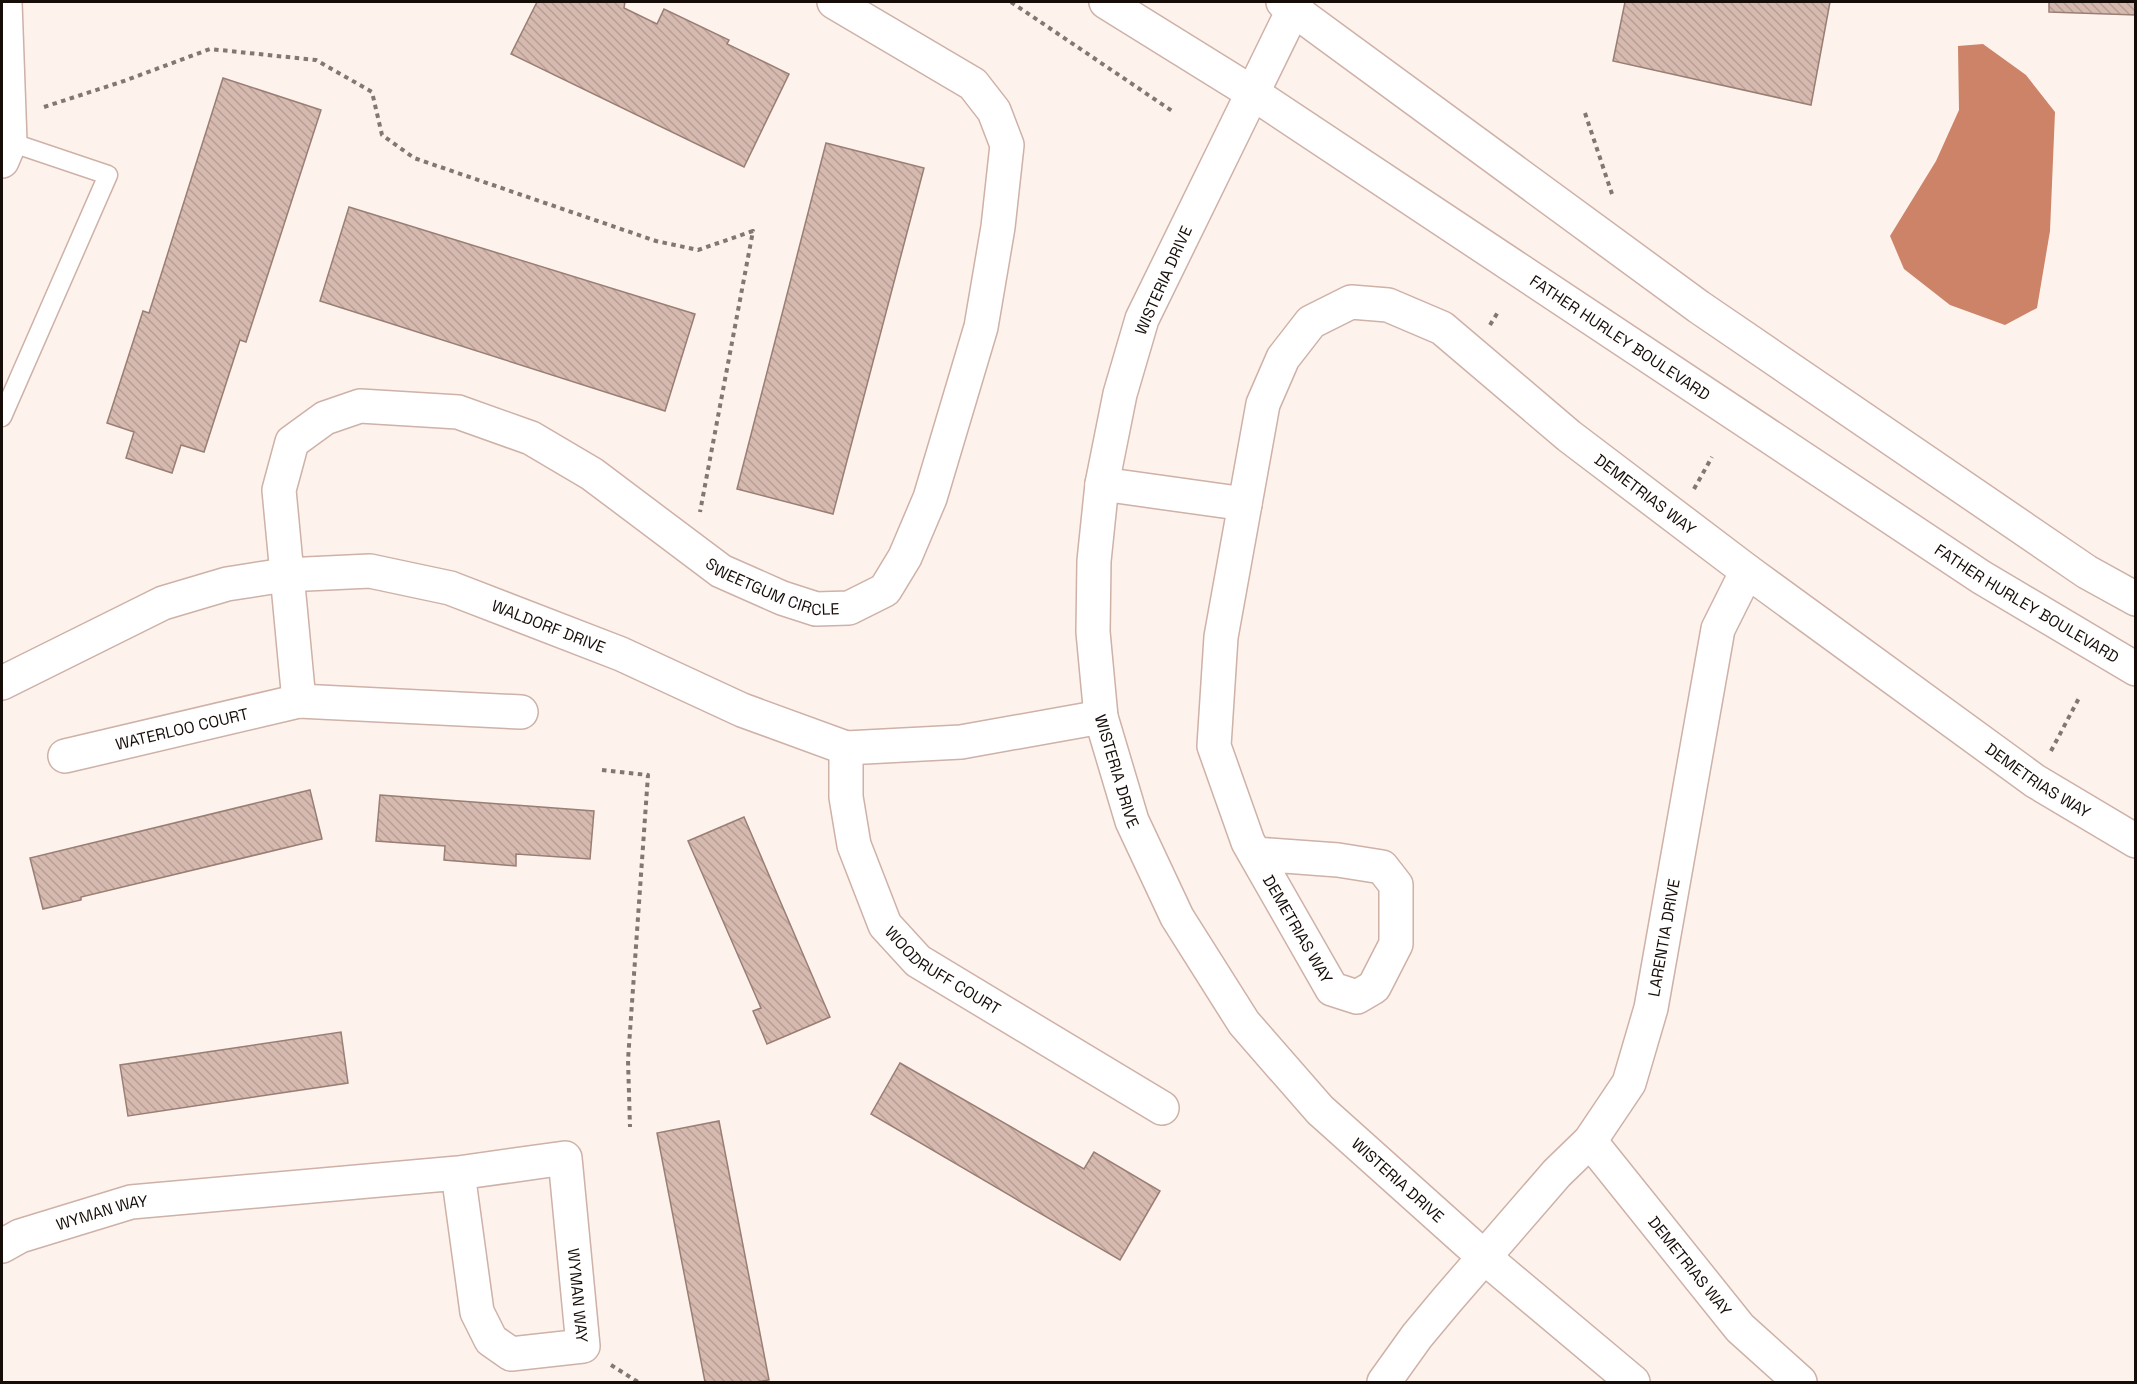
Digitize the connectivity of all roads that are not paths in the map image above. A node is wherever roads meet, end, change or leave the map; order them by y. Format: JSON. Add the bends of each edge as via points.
{"nodes":[{"id":1,"x":5,"y":2,"type":"edge"},
{"id":2,"x":834,"y":2,"type":"edge"},
{"id":3,"x":1106,"y":2,"type":"edge"},
{"id":4,"x":1291,"y":4,"type":"edge"},
{"id":5,"x":1251,"y":92,"type":"junction"},
{"id":6,"x":7,"y":141,"type":"edge"},
{"id":7,"x":2,"y":417,"type":"edge"},
{"id":8,"x":1102,"y":484,"type":"junction"},
{"id":9,"x":1245,"y":504,"type":"junction"},
{"id":10,"x":1747,"y":571,"type":"junction"},
{"id":11,"x":285,"y":575,"type":"junction"},
{"id":12,"x":2136,"y":599,"type":"edge"},
{"id":13,"x":2136,"y":669,"type":"edge"},
{"id":14,"x":2,"y":683,"type":"edge"},
{"id":15,"x":299,"y":700,"type":"junction"},
{"id":16,"x":521,"y":712,"type":"dead end"},
{"id":17,"x":1101,"y":717,"type":"junction"},
{"id":18,"x":846,"y":748,"type":"junction"},
{"id":19,"x":64,"y":756,"type":"dead end"},
{"id":20,"x":2136,"y":841,"type":"edge"},
{"id":21,"x":1256,"y":854,"type":"junction"},
{"id":22,"x":1162,"y":1108,"type":"dead end"},
{"id":23,"x":1590,"y":1141,"type":"junction"},
{"id":24,"x":458,"y":1173,"type":"junction"},
{"id":25,"x":2,"y":1246,"type":"edge"},
{"id":26,"x":1484,"y":1257,"type":"junction"},
{"id":27,"x":1384,"y":1383,"type":"edge"},
{"id":28,"x":1633,"y":1383,"type":"edge"},
{"id":29,"x":1800,"y":1383,"type":"edge"}],
"edges":[{"from":1,"to":6,"type":"street"},
{"from":2,"to":11,"type":"street","name":"SWEETGUM CIRCLE","via":[[973,84],[994,111],[1007,145],[981,327],[930,498],[905,557],[885,590],[849,608],[816,609],[782,598],[721,571],[592,474],[531,438],[458,412],[360,406],[325,418],[292,442],[279,490]]},
{"from":3,"to":5,"type":"street","name":"FATHER HURLEY BOULEVARD"},
{"from":4,"to":5,"type":"street","name":"WISTERIA DRIVE"},
{"from":4,"to":12,"type":"street","via":[[1699,307],[2087,572]]},
{"from":5,"to":8,"type":"street","name":"WISTERIA DRIVE","via":[[1142,319],[1120,394]]},
{"from":5,"to":13,"type":"street","name":"FATHER HURLEY BOULEVARD","via":[[1981,577]]},
{"from":6,"to":7,"type":"lane","via":[[108,175]]},
{"from":8,"to":9,"type":"street"},
{"from":8,"to":17,"type":"street","name":"WISTERIA DRIVE","via":[[1094,561],[1093,632]]},
{"from":9,"to":10,"type":"street","name":"DEMETRIAS WAY","via":[[1263,404],[1283,358],[1311,322],[1352,302],[1389,305],[1442,328],[1569,436]]},
{"from":9,"to":21,"type":"street","name":"DEMETRIAS WAY","via":[[1221,637],[1214,746],[1248,842]]},
{"from":10,"to":20,"type":"street","name":"DEMETRIAS WAY","via":[[2035,781]]},
{"from":10,"to":23,"type":"street","name":"LARENTIA DRIVE","via":[[1719,628],[1651,1008],[1629,1083]]},
{"from":11,"to":14,"type":"street","name":"WALDORF DRIVE","via":[[227,584],[163,603]]},
{"from":11,"to":15,"type":"street"},
{"from":11,"to":18,"type":"street","name":"WALDORF DRIVE","via":[[370,571],[450,588],[621,654],[742,710]]},
{"from":15,"to":16,"type":"street","name":"WATERLOO COURT"},
{"from":15,"to":19,"type":"street","name":"WATERLOO COURT"},
{"from":17,"to":18,"type":"street","name":"WALDORF DRIVE","via":[[961,742]]},
{"from":17,"to":26,"type":"street","name":"WISTERIA DRIVE","via":[[1132,821],[1177,917],[1244,1023],[1320,1110]]},
{"from":18,"to":22,"type":"street","name":"WOODRUFF COURT","via":[[846,797],[854,845],[885,925],[918,961]]},
{"from":21,"to":21,"type":"street","name":"DEMETRIAS WAY","via":[[1382,867],[1396,885],[1396,944],[1374,987],[1357,997],[1332,989]]},
{"from":23,"to":26,"type":"street","name":"LARENTIA DRIVE"},
{"from":23,"to":29,"type":"street","name":"DEMETRIAS WAY","via":[[1740,1328]]},
{"from":24,"to":24,"type":"street","name":"WYMAN WAY","via":[[565,1158],[583,1346],[511,1354],[491,1340],[477,1312]]},
{"from":24,"to":25,"type":"street","name":"WYMAN WAY","via":[[131,1202],[20,1236]]},
{"from":26,"to":27,"type":"street","name":"LARENTIA DRIVE","via":[[1417,1336]]},
{"from":26,"to":28,"type":"street","name":"WISTERIA DRIVE"}]}
